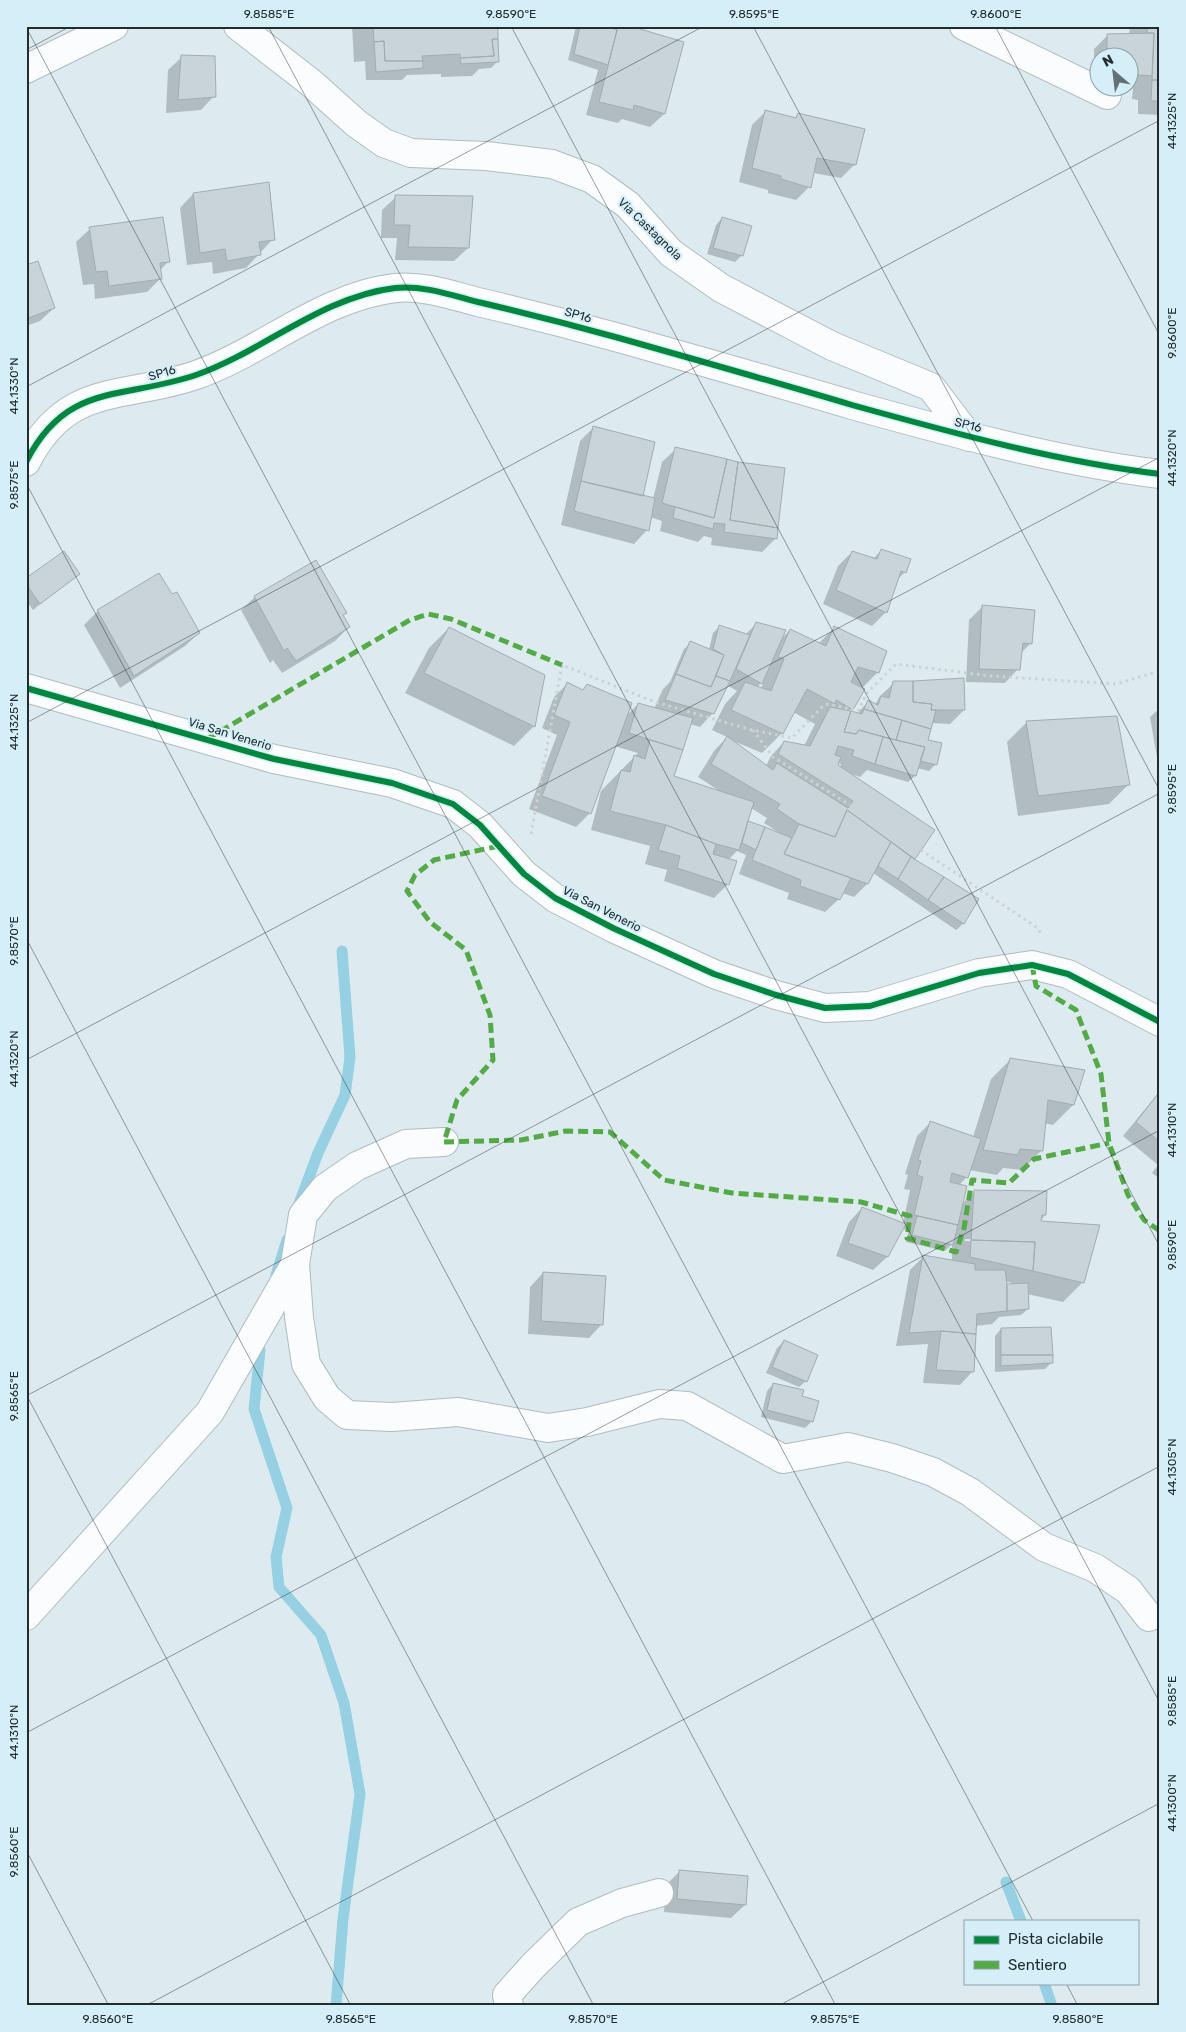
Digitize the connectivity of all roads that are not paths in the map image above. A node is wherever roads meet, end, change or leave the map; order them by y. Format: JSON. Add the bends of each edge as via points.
{"nodes":[{"id":1,"x":114,"y":26,"type":"edge"},
{"id":2,"x":238,"y":26,"type":"edge"},
{"id":3,"x":964,"y":26,"type":"edge"},
{"id":4,"x":26,"y":68,"type":"edge"},
{"id":5,"x":1088,"y":86,"type":"edge"},
{"id":6,"x":969,"y":437,"type":"junction"},
{"id":7,"x":26,"y":462,"type":"edge"},
{"id":8,"x":1160,"y":474,"type":"edge"},
{"id":9,"x":26,"y":688,"type":"edge"},
{"id":10,"x":1160,"y":1022,"type":"edge"},
{"id":11,"x":444,"y":1142,"type":"dead end"},
{"id":12,"x":295,"y":1264,"type":"junction"},
{"id":13,"x":26,"y":1616,"type":"edge"},
{"id":14,"x":1149,"y":1617,"type":"dead end"},
{"id":15,"x":659,"y":1893,"type":"dead end"},
{"id":16,"x":509,"y":2006,"type":"edge"}],
"edges":[{"from":1,"to":4,"type":"street"},
{"from":2,"to":6,"type":"street","name":"Via Castagnola","via":[[384,143],[411,153],[486,156],[552,164],[592,179],[628,205],[671,253],[721,288],[832,346],[931,387]]},
{"from":3,"to":5,"type":"street"},
{"from":6,"to":7,"type":"street","name":"SP16","number":"SP16","via":[[557,321],[431,290],[396,287],[354,297],[313,315],[239,357],[195,375],[146,389],[86,400],[63,414],[40,437]]},
{"from":6,"to":8,"type":"street","name":"SP16","number":"SP16"},
{"from":9,"to":10,"type":"street","name":"Via San Venerio","via":[[274,759],[392,783],[453,804],[480,825],[524,874],[555,898],[714,974],[776,995],[825,1008],[870,1006],[979,973],[1032,966],[1068,974]]},
{"from":11,"to":12,"type":"street","via":[[406,1144],[357,1166],[325,1188],[303,1215]]},
{"from":12,"to":13,"type":"street","via":[[210,1412]]},
{"from":12,"to":14,"type":"street","via":[[306,1364],[327,1398],[347,1415],[392,1417],[458,1412],[548,1428],[658,1404],[687,1406],[783,1459],[848,1447],[933,1472],[970,1492],[1044,1547],[1095,1568],[1128,1590]]},
{"from":15,"to":16,"type":"street","via":[[622,1903],[578,1922],[507,1995]]}]}
